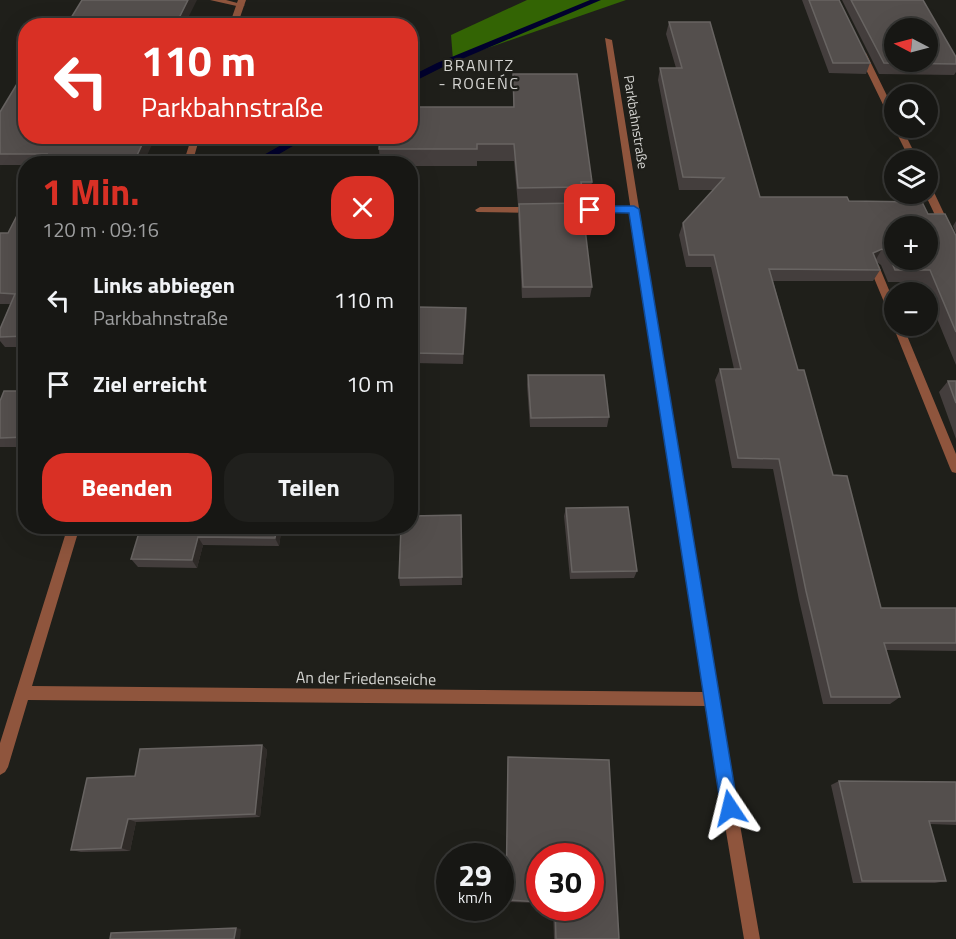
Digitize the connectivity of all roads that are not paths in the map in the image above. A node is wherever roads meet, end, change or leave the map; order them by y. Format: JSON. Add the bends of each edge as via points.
{"nodes":[{"id":1,"x":214,"y":0,"type":"edge"},
{"id":2,"x":242,"y":3,"type":"edge"},
{"id":3,"x":236,"y":18,"type":"edge"},
{"id":4,"x":608,"y":40,"type":"dead end"},
{"id":5,"x":858,"y":43,"type":"edge"},
{"id":6,"x":884,"y":98,"type":"edge"},
{"id":7,"x":935,"y":204,"type":"edge"},
{"id":8,"x":634,"y":209,"type":"junction"},
{"id":9,"x":480,"y":210,"type":"dead end"},
{"id":10,"x":956,"y":249,"type":"edge"},
{"id":11,"x":874,"y":266,"type":"edge"},
{"id":12,"x":884,"y":290,"type":"edge"},
{"id":13,"x":902,"y":336,"type":"edge"},
{"id":14,"x":956,"y":468,"type":"edge"},
{"id":15,"x":72,"y":534,"type":"edge"},
{"id":16,"x":22,"y":693,"type":"junction"},
{"id":17,"x":711,"y":699,"type":"junction"},
{"id":18,"x":0,"y":767,"type":"edge"},
{"id":19,"x":752,"y":939,"type":"edge"}],
"edges":[{"from":1,"to":2,"type":"street"},
{"from":2,"to":3,"type":"street"},
{"from":4,"to":8,"type":"street","name":"Parkbahnstraße"},
{"from":5,"to":6,"type":"street"},
{"from":7,"to":10,"type":"street"},
{"from":8,"to":9,"type":"street"},
{"from":8,"to":17,"type":"street","name":"Parkbahnstraße"},
{"from":11,"to":12,"type":"street"},
{"from":13,"to":14,"type":"street"},
{"from":15,"to":16,"type":"street"},
{"from":16,"to":17,"type":"street","name":"An der Friedenseiche"},
{"from":16,"to":18,"type":"street"},
{"from":17,"to":19,"type":"street","name":"Parkbahnstraße"}]}
